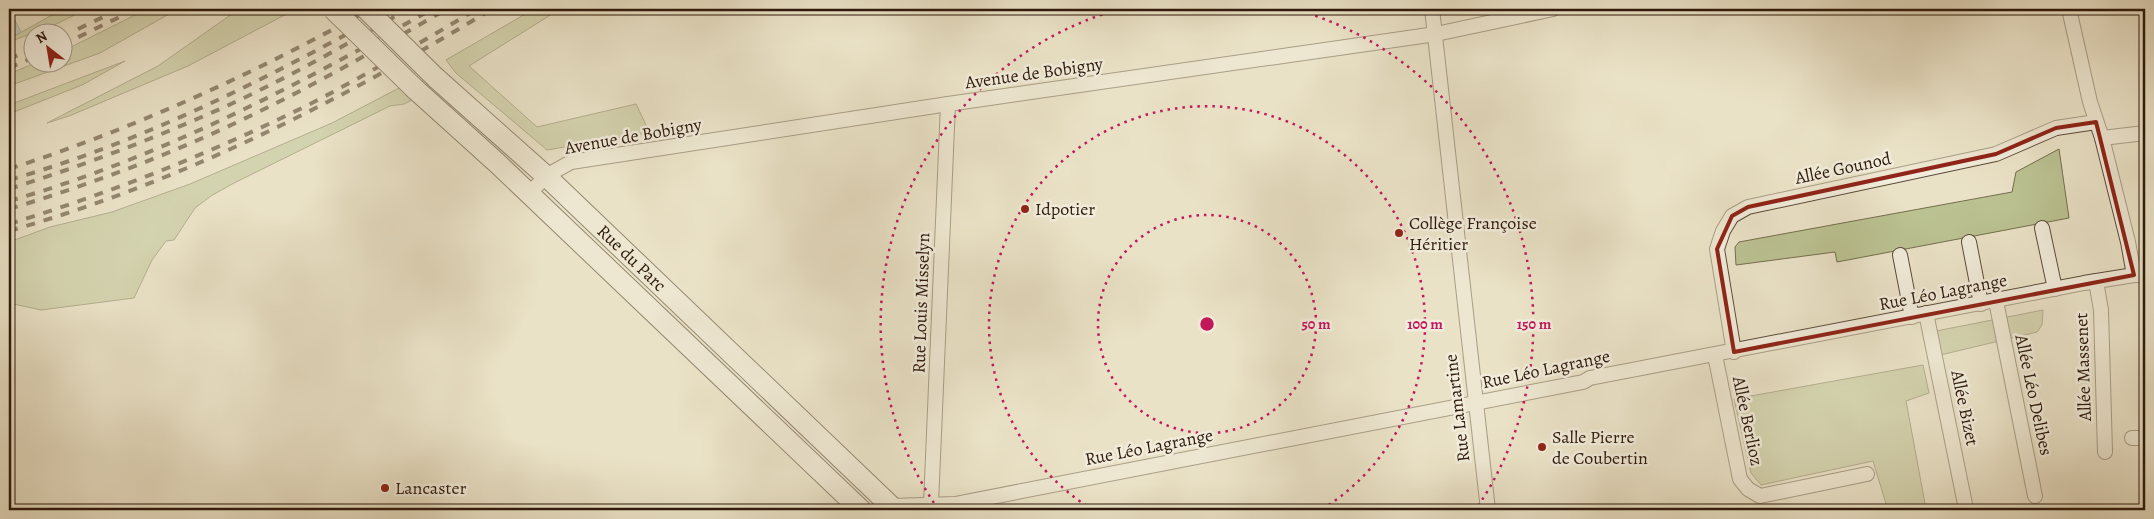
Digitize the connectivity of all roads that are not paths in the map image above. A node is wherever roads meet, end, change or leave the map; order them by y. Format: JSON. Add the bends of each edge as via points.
{"nodes":[{"id":1,"x":333,"y":9,"type":"edge"},
{"id":2,"x":366,"y":9,"type":"edge"},
{"id":3,"x":1432,"y":9,"type":"edge"},
{"id":4,"x":1553,"y":9,"type":"edge"},
{"id":5,"x":2069,"y":9,"type":"edge"},
{"id":6,"x":1436,"y":34,"type":"junction"},
{"id":7,"x":948,"y":104,"type":"junction"},
{"id":8,"x":2096,"y":122,"type":"junction"},
{"id":9,"x":2145,"y":133,"type":"edge"},
{"id":10,"x":2102,"y":138,"type":"junction"},
{"id":11,"x":546,"y":176,"type":"junction"},
{"id":12,"x":529,"y":194,"type":"junction"},
{"id":13,"x":2042,"y":228,"type":"dead end"},
{"id":14,"x":1969,"y":242,"type":"dead end"},
{"id":15,"x":1900,"y":255,"type":"dead end"},
{"id":16,"x":2140,"y":275,"type":"edge"},
{"id":17,"x":2096,"y":281,"type":"junction"},
{"id":18,"x":2055,"y":289,"type":"junction"},
{"id":19,"x":1996,"y":301,"type":"junction"},
{"id":20,"x":1982,"y":304,"type":"junction"},
{"id":21,"x":1926,"y":314,"type":"junction"},
{"id":22,"x":1912,"y":317,"type":"junction"},
{"id":23,"x":1734,"y":352,"type":"junction"},
{"id":24,"x":1715,"y":355,"type":"junction"},
{"id":25,"x":1474,"y":402,"type":"junction"},
{"id":26,"x":2105,"y":452,"type":"dead end"},
{"id":27,"x":1867,"y":474,"type":"dead end"},
{"id":28,"x":2036,"y":496,"type":"dead end"},
{"id":29,"x":931,"y":504,"type":"junction"},
{"id":30,"x":949,"y":507,"type":"edge"},
{"id":31,"x":893,"y":508,"type":"edge"},
{"id":32,"x":861,"y":510,"type":"edge"},
{"id":33,"x":1488,"y":510,"type":"edge"},
{"id":34,"x":1966,"y":510,"type":"edge"}],
"edges":[{"from":1,"to":12,"type":"main road","name":"Rue du Parc","bridge":true},
{"from":2,"to":11,"type":"main road","name":"Rue du Parc","bridge":true,"via":[[436,78]]},
{"from":3,"to":6,"type":"street","name":"Rue Lamartine"},
{"from":4,"to":6,"type":"street","name":"Avenue de Bobigny"},
{"from":5,"to":8,"type":"street"},
{"from":6,"to":7,"type":"street","name":"Avenue de Bobigny"},
{"from":6,"to":25,"type":"street","name":"Rue Lamartine"},
{"from":7,"to":11,"type":"street","name":"Avenue de Bobigny","via":[[571,162]]},
{"from":7,"to":29,"type":"street","name":"Rue Louis Misselyn"},
{"from":8,"to":10,"type":"street"},
{"from":8,"to":23,"type":"street","name":"Allée Gounod","via":[[2056,128],[1996,154],[1748,207],[1732,216],[1717,249]]},
{"from":9,"to":10,"type":"street"},
{"from":10,"to":16,"type":"street","via":[[2128,242]]},
{"from":11,"to":12,"type":"street","name":"Avenue de Bobigny"},
{"from":11,"to":31,"type":"main road","name":"Rue du Parc"},
{"from":12,"to":32,"type":"main road","name":"Rue du Parc"},
{"from":13,"to":18,"type":"street"},
{"from":14,"to":20,"type":"street"},
{"from":15,"to":22,"type":"street"},
{"from":16,"to":17,"type":"street","name":"Rue Léo Lagrange"},
{"from":17,"to":18,"type":"street","name":"Rue Léo Lagrange"},
{"from":17,"to":26,"type":"street","name":"Allée Massenet"},
{"from":18,"to":19,"type":"street","name":"Rue Léo Lagrange"},
{"from":19,"to":20,"type":"street","name":"Rue Léo Lagrange"},
{"from":19,"to":28,"type":"street","name":"Allée Léo Delibes"},
{"from":20,"to":21,"type":"street","name":"Rue Léo Lagrange"},
{"from":21,"to":22,"type":"street","name":"Rue Léo Lagrange"},
{"from":21,"to":34,"type":"street","name":"Allée Bizet"},
{"from":22,"to":23,"type":"street","name":"Rue Léo Lagrange"},
{"from":23,"to":24,"type":"street","name":"Rue Léo Lagrange"},
{"from":24,"to":25,"type":"street","name":"Rue Léo Lagrange"},
{"from":24,"to":27,"type":"street","name":"Allée Berlioz","via":[[1740,479],[1748,489],[1760,496]]},
{"from":25,"to":30,"type":"street","name":"Rue Léo Lagrange"},
{"from":25,"to":33,"type":"street","name":"Rue Lamartine"},
{"from":29,"to":30,"type":"street","name":"Rue Léo Lagrange"},
{"from":29,"to":31,"type":"street","name":"Rue Léo Lagrange"}]}
